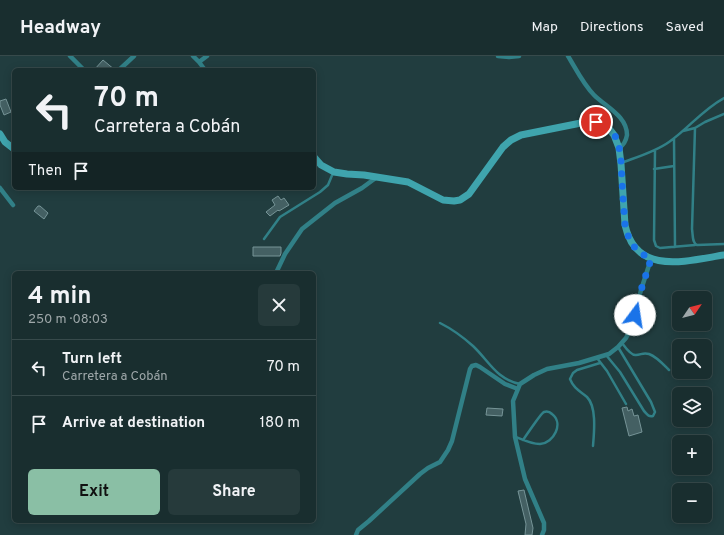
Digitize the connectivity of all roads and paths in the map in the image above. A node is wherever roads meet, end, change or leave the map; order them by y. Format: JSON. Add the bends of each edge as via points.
{"nodes":[{"id":1,"x":70,"y":56,"type":"edge"},
{"id":2,"x":134,"y":56,"type":"edge"},
{"id":3,"x":193,"y":56,"type":"edge"},
{"id":4,"x":207,"y":56,"type":"edge"},
{"id":5,"x":498,"y":56,"type":"edge"},
{"id":6,"x":519,"y":56,"type":"edge"},
{"id":7,"x":568,"y":56,"type":"edge"},
{"id":8,"x":200,"y":62,"type":"junction"},
{"id":9,"x":82,"y":68,"type":"edge"},
{"id":10,"x":121,"y":68,"type":"edge"},
{"id":11,"x":204,"y":68,"type":"edge"},
{"id":12,"x":724,"y":98,"type":"edge"},
{"id":13,"x":724,"y":114,"type":"edge"},
{"id":14,"x":695,"y":128,"type":"junction"},
{"id":15,"x":682,"y":131,"type":"junction"},
{"id":16,"x":0,"y":134,"type":"edge"},
{"id":17,"x":674,"y":139,"type":"junction"},
{"id":18,"x":12,"y":147,"type":"edge"},
{"id":19,"x":619,"y":148,"type":"junction"},
{"id":20,"x":655,"y":150,"type":"junction"},
{"id":21,"x":316,"y":160,"type":"edge"},
{"id":22,"x":621,"y":164,"type":"junction"},
{"id":23,"x":674,"y":166,"type":"junction"},
{"id":24,"x":654,"y":169,"type":"junction"},
{"id":25,"x":334,"y":172,"type":"junction"},
{"id":26,"x":377,"y":177,"type":"junction"},
{"id":27,"x":0,"y":188,"type":"edge"},
{"id":28,"x":13,"y":205,"type":"dead end"},
{"id":29,"x":264,"y":239,"type":"dead end"},
{"id":30,"x":724,"y":244,"type":"edge"},
{"id":31,"x":695,"y":245,"type":"junction"},
{"id":32,"x":676,"y":247,"type":"junction"},
{"id":33,"x":724,"y":256,"type":"edge"},
{"id":34,"x":651,"y":259,"type":"junction"},
{"id":35,"x":277,"y":271,"type":"edge"},
{"id":36,"x":440,"y":323,"type":"dead end"},
{"id":37,"x":622,"y":342,"type":"junction"},
{"id":38,"x":618,"y":347,"type":"junction"},
{"id":39,"x":606,"y":355,"type":"junction"},
{"id":40,"x":596,"y":358,"type":"junction"},
{"id":41,"x":600,"y":363,"type":"junction"},
{"id":42,"x":669,"y":370,"type":"dead end"},
{"id":43,"x":519,"y":386,"type":"junction"},
{"id":44,"x":626,"y":404,"type":"dead end"},
{"id":45,"x":515,"y":437,"type":"junction"},
{"id":46,"x":523,"y":440,"type":"junction"},
{"id":47,"x":593,"y":446,"type":"dead end"},
{"id":48,"x":356,"y":535,"type":"edge"},
{"id":49,"x":542,"y":535,"type":"edge"}],
"edges":[{"from":1,"to":9,"type":"street"},
{"from":2,"to":10,"type":"street"},
{"from":3,"to":8,"type":"street"},
{"from":4,"to":8,"type":"street"},
{"from":5,"to":6,"type":"street"},
{"from":7,"to":19,"type":"street","via":[[594,95],[624,124],[626,139]]},
{"from":8,"to":11,"type":"street"},
{"from":12,"to":15,"type":"lane"},
{"from":13,"to":14,"type":"lane"},
{"from":14,"to":15,"type":"lane"},
{"from":14,"to":31,"type":"lane","via":[[692,230]]},
{"from":15,"to":17,"type":"lane"},
{"from":16,"to":18,"type":"street"},
{"from":17,"to":20,"type":"lane"},
{"from":17,"to":23,"type":"lane"},
{"from":19,"to":22,"type":"street"},
{"from":19,"to":26,"type":"street","via":[[611,130],[591,121],[521,135],[503,147],[469,194],[454,201],[443,200],[408,182]]},
{"from":20,"to":22,"type":"lane"},
{"from":20,"to":24,"type":"lane"},
{"from":21,"to":25,"type":"street"},
{"from":22,"to":34,"type":"street","via":[[627,234],[636,249]]},
{"from":23,"to":24,"type":"lane"},
{"from":23,"to":32,"type":"lane"},
{"from":24,"to":32,"type":"lane","via":[[654,240],[660,248]]},
{"from":25,"to":26,"type":"street"},
{"from":25,"to":29,"type":"lane","via":[[328,185],[280,217]]},
{"from":26,"to":35,"type":"street","via":[[335,203],[302,229]]},
{"from":27,"to":28,"type":"street"},
{"from":30,"to":31,"type":"lane"},
{"from":31,"to":32,"type":"lane"},
{"from":33,"to":34,"type":"street","via":[[667,262]]},
{"from":34,"to":37,"type":"street","via":[[632,328]]},
{"from":36,"to":43,"type":"lane","via":[[473,345],[496,372]]},
{"from":37,"to":38,"type":"street"},
{"from":37,"to":42,"type":"lane","via":[[632,354],[644,353],[656,357]]},
{"from":38,"to":39,"type":"street"},
{"from":38,"to":39,"type":"lane","via":[[651,402],[655,412],[653,416],[644,411],[620,372]]},
{"from":39,"to":40,"type":"street"},
{"from":40,"to":41,"type":"lane"},
{"from":40,"to":43,"type":"street","via":[[547,369]]},
{"from":41,"to":44,"type":"lane"},
{"from":41,"to":47,"type":"lane","via":[[577,370],[572,373],[570,379],[591,403]]},
{"from":43,"to":45,"type":"street","via":[[513,400]]},
{"from":43,"to":48,"type":"street","via":[[505,384],[476,365],[472,366],[452,441],[440,462],[420,474],[358,530]]},
{"from":45,"to":46,"type":"lane"},
{"from":45,"to":49,"type":"street","via":[[525,479],[544,523]]},
{"from":46,"to":46,"type":"lane","via":[[540,444],[548,442],[555,435],[557,419],[549,412],[544,412]]}]}
